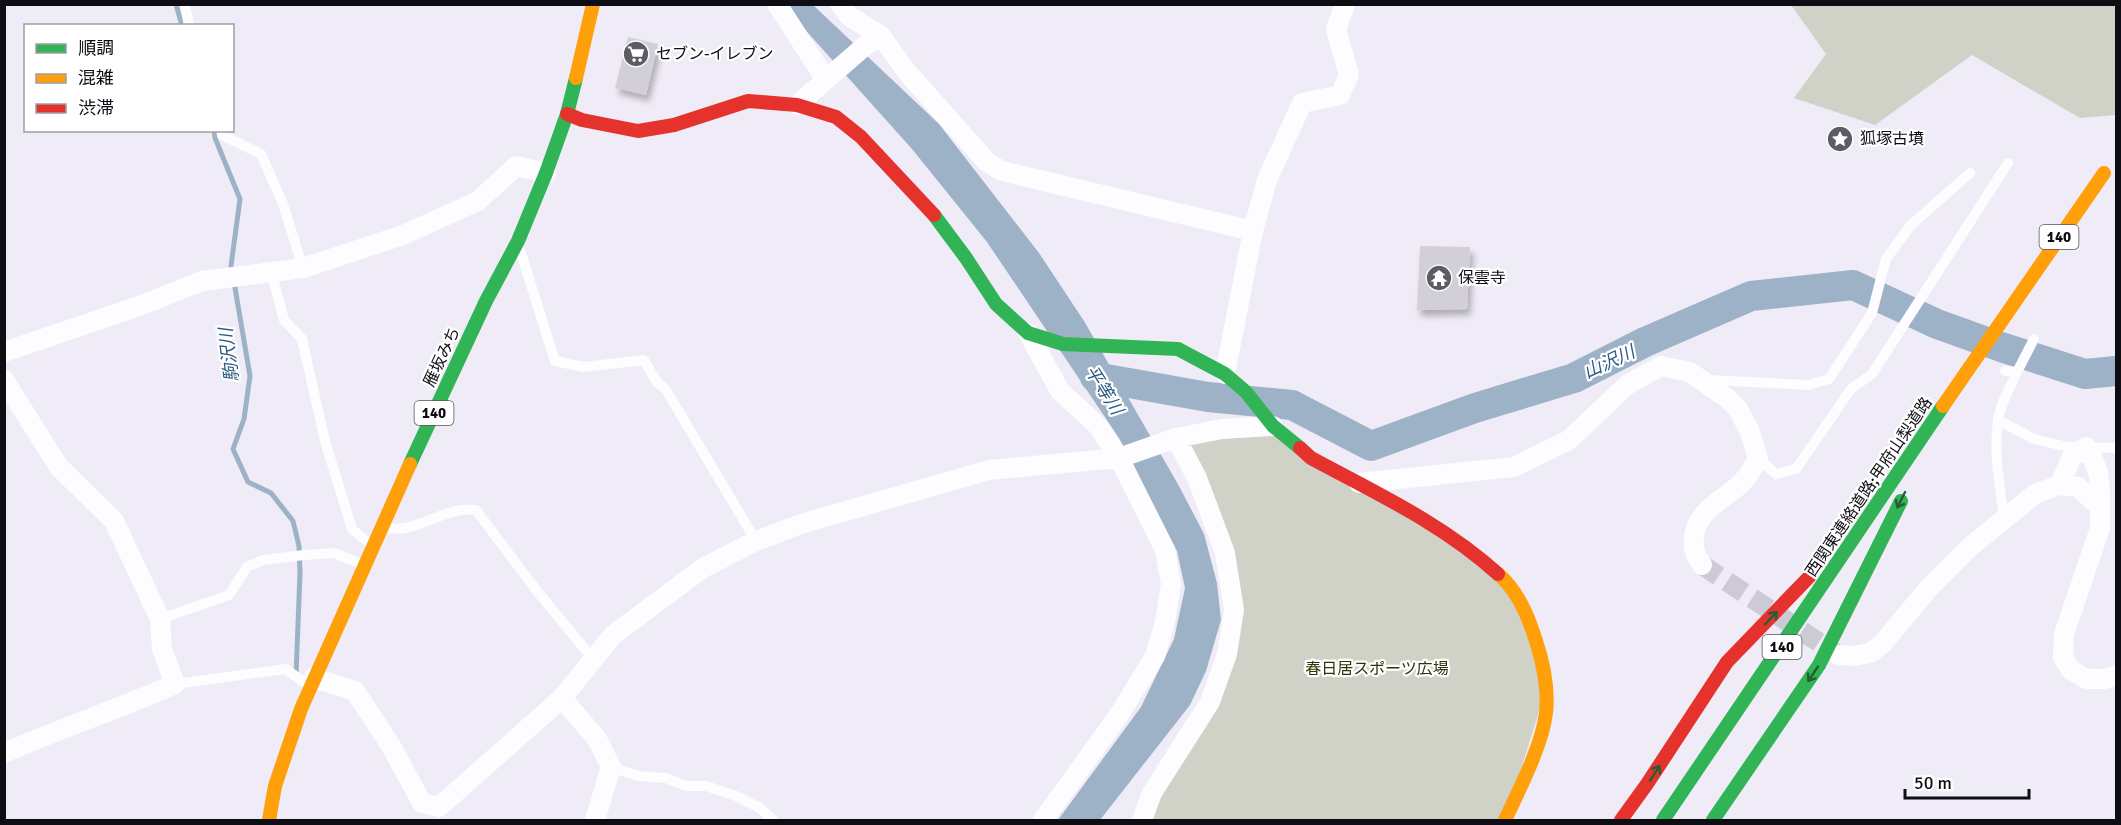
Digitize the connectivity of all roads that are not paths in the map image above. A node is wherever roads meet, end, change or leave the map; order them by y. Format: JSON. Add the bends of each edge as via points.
{"nodes":[{"id":1,"x":185,"y":4,"type":"edge"},
{"id":2,"x":593,"y":4,"type":"edge"},
{"id":3,"x":777,"y":4,"type":"edge"},
{"id":4,"x":840,"y":4,"type":"edge"},
{"id":5,"x":1345,"y":4,"type":"edge"},
{"id":6,"x":189,"y":24,"type":"edge"},
{"id":7,"x":874,"y":40,"type":"junction"},
{"id":8,"x":830,"y":77,"type":"junction"},
{"id":9,"x":797,"y":105,"type":"junction"},
{"id":10,"x":567,"y":114,"type":"junction"},
{"id":11,"x":221,"y":132,"type":"edge"},
{"id":12,"x":2008,"y":162,"type":"dead end"},
{"id":13,"x":546,"y":172,"type":"junction"},
{"id":14,"x":1970,"y":173,"type":"dead end"},
{"id":15,"x":2104,"y":173,"type":"dead end"},
{"id":16,"x":1253,"y":231,"type":"junction"},
{"id":17,"x":518,"y":241,"type":"junction"},
{"id":18,"x":303,"y":268,"type":"junction"},
{"id":19,"x":271,"y":272,"type":"junction"},
{"id":20,"x":1028,"y":333,"type":"junction"},
{"id":21,"x":2034,"y":339,"type":"dead end"},
{"id":22,"x":4,"y":352,"type":"edge"},
{"id":23,"x":1965,"y":373,"type":"junction"},
{"id":24,"x":1225,"y":374,"type":"junction"},
{"id":25,"x":4,"y":380,"type":"edge"},
{"id":26,"x":1701,"y":380,"type":"junction"},
{"id":27,"x":1998,"y":420,"type":"junction"},
{"id":28,"x":1270,"y":423,"type":"junction"},
{"id":29,"x":1176,"y":438,"type":"junction"},
{"id":30,"x":2086,"y":447,"type":"junction"},
{"id":31,"x":2116,"y":448,"type":"edge"},
{"id":32,"x":1119,"y":458,"type":"junction"},
{"id":33,"x":1758,"y":458,"type":"junction"},
{"id":34,"x":1918,"y":467,"type":"dead end"},
{"id":35,"x":1899,"y":473,"type":"junction"},
{"id":36,"x":1359,"y":483,"type":"junction"},
{"id":37,"x":2059,"y":485,"type":"junction"},
{"id":38,"x":1908,"y":488,"type":"dead end"},
{"id":39,"x":2100,"y":507,"type":"junction"},
{"id":40,"x":2004,"y":519,"type":"junction"},
{"id":41,"x":381,"y":526,"type":"junction"},
{"id":42,"x":756,"y":541,"type":"junction"},
{"id":43,"x":372,"y":546,"type":"junction"},
{"id":44,"x":364,"y":565,"type":"junction"},
{"id":45,"x":1702,"y":565,"type":"tunnel mouth"},
{"id":46,"x":160,"y":619,"type":"junction"},
{"id":47,"x":1838,"y":655,"type":"tunnel mouth"},
{"id":48,"x":593,"y":659,"type":"junction"},
{"id":49,"x":2116,"y":675,"type":"edge"},
{"id":50,"x":308,"y":679,"type":"junction"},
{"id":51,"x":175,"y":684,"type":"junction"},
{"id":52,"x":562,"y":698,"type":"junction"},
{"id":53,"x":4,"y":753,"type":"edge"},
{"id":54,"x":611,"y":766,"type":"junction"},
{"id":55,"x":269,"y":820,"type":"edge"},
{"id":56,"x":595,"y":820,"type":"edge"},
{"id":57,"x":773,"y":820,"type":"edge"},
{"id":58,"x":1043,"y":820,"type":"edge"},
{"id":59,"x":1142,"y":820,"type":"edge"},
{"id":60,"x":1505,"y":820,"type":"edge"},
{"id":61,"x":1621,"y":820,"type":"edge"},
{"id":62,"x":1663,"y":820,"type":"edge"},
{"id":63,"x":1713,"y":820,"type":"edge"}],
"edges":[{"from":1,"to":6,"type":"lane"},
{"from":2,"to":10,"type":"main road","name":"雁坂みち","number":"140"},
{"from":3,"to":8,"type":"street"},
{"from":4,"to":7,"type":"street"},
{"from":5,"to":16,"type":"street","via":[[1336,29],[1349,75],[1340,94],[1302,104],[1267,180]]},
{"from":7,"to":8,"type":"street"},
{"from":7,"to":16,"type":"street","via":[[987,162],[1002,171]]},
{"from":8,"to":9,"type":"street"},
{"from":9,"to":10,"type":"main road","via":[[748,101],[674,125],[638,131]]},
{"from":9,"to":20,"type":"main road","via":[[836,117],[861,137],[926,205],[996,304]]},
{"from":10,"to":13,"type":"main road","name":"雁坂みち","number":"140"},
{"from":11,"to":18,"type":"lane","via":[[261,154],[283,204]]},
{"from":12,"to":33,"type":"lane","via":[[1872,374],[1851,389],[1796,469],[1776,474]]},
{"from":13,"to":17,"type":"main road","name":"雁坂みち","number":"140"},
{"from":13,"to":18,"type":"street","via":[[516,166],[478,201],[403,236]]},
{"from":14,"to":26,"type":"lane","via":[[1911,225],[1886,259],[1872,313],[1829,379],[1808,385]]},
{"from":15,"to":23,"type":"main road","name":"西関東連絡道路;甲府山梨道路","number":"140"},
{"from":16,"to":24,"type":"street"},
{"from":17,"to":41,"type":"main road","name":"雁坂みち","number":"140"},
{"from":17,"to":42,"type":"lane","via":[[555,361],[583,367],[644,360]]},
{"from":18,"to":19,"type":"street"},
{"from":19,"to":22,"type":"street","via":[[202,281]]},
{"from":19,"to":43,"type":"lane","via":[[284,320],[302,339],[325,441],[352,529]]},
{"from":20,"to":24,"type":"main road","via":[[1063,344],[1178,349]]},
{"from":20,"to":32,"type":"street","via":[[1060,391],[1098,426]]},
{"from":21,"to":27,"type":"lane","via":[[2011,372]]},
{"from":23,"to":34,"type":"main road"},
{"from":23,"to":35,"type":"main road","name":"西関東連絡道路;甲府山梨道路","number":"140"},
{"from":24,"to":28,"type":"main road","via":[[1246,392]]},
{"from":25,"to":46,"type":"street","via":[[59,467],[114,521]]},
{"from":26,"to":33,"type":"street","via":[[1738,409]]},
{"from":26,"to":36,"type":"street","via":[[1690,372],[1661,366],[1627,385],[1569,440],[1514,467]]},
{"from":27,"to":30,"type":"lane","via":[[2034,439]]},
{"from":27,"to":40,"type":"lane","via":[[1996,460]]},
{"from":28,"to":29,"type":"street"},
{"from":28,"to":36,"type":"main road","via":[[1311,458]]},
{"from":29,"to":32,"type":"street"},
{"from":29,"to":59,"type":"street","via":[[1197,478],[1225,553],[1234,610],[1227,654],[1210,702],[1152,793]]},
{"from":30,"to":31,"type":"lane"},
{"from":30,"to":37,"type":"street","via":[[2072,457]]},
{"from":30,"to":39,"type":"street","via":[[2096,462]]},
{"from":32,"to":42,"type":"street","via":[[989,470],[801,524]]},
{"from":32,"to":58,"type":"street","via":[[1165,550],[1171,584],[1165,622],[1155,656],[1119,715]]},
{"from":33,"to":45,"type":"street","via":[[1745,479],[1712,505],[1698,523],[1694,554]]},
{"from":61,"to":35,"type":"main road","one_way":true,"via":[[1728,662],[1803,585]]},
{"from":35,"to":62,"type":"main road","name":"西関東連絡道路;甲府山梨道路","number":"140"},
{"from":36,"to":60,"type":"main road","via":[[1439,527],[1480,557],[1510,584],[1530,624],[1542,659],[1546,714],[1533,758]]},
{"from":37,"to":39,"type":"street","via":[[2078,487]]},
{"from":37,"to":40,"type":"street","via":[[2035,494]]},
{"from":38,"to":63,"type":"main road","one_way":true,"via":[[1819,665]]},
{"from":39,"to":49,"type":"street","via":[[2100,528],[2064,634],[2063,657],[2071,670],[2086,679]]},
{"from":40,"to":47,"type":"street","via":[[1929,588],[1882,644],[1870,653]]},
{"from":41,"to":43,"type":"main road","name":"雁坂みち","number":"140"},
{"from":41,"to":48,"type":"lane","via":[[393,529],[457,511],[476,510]]},
{"from":42,"to":48,"type":"street","via":[[703,568],[613,635]]},
{"from":43,"to":44,"type":"main road","name":"雁坂みち","number":"140"},
{"from":44,"to":46,"type":"lane","via":[[334,553],[263,560],[247,567],[229,595]]},
{"from":44,"to":50,"type":"main road","name":"雁坂みち","number":"140"},
{"from":46,"to":51,"type":"street","via":[[162,649]]},
{"from":48,"to":52,"type":"street"},
{"from":50,"to":51,"type":"lane","via":[[286,669]]},
{"from":50,"to":52,"type":"street","via":[[356,691],[422,803],[439,807]]},
{"from":50,"to":55,"type":"main road","name":"雁坂みち","number":"140","via":[[275,786]]},
{"from":51,"to":53,"type":"street"},
{"from":52,"to":54,"type":"street","via":[[597,739]]},
{"from":54,"to":56,"type":"street"},
{"from":54,"to":57,"type":"lane","via":[[638,776],[706,786],[736,796]]}]}
